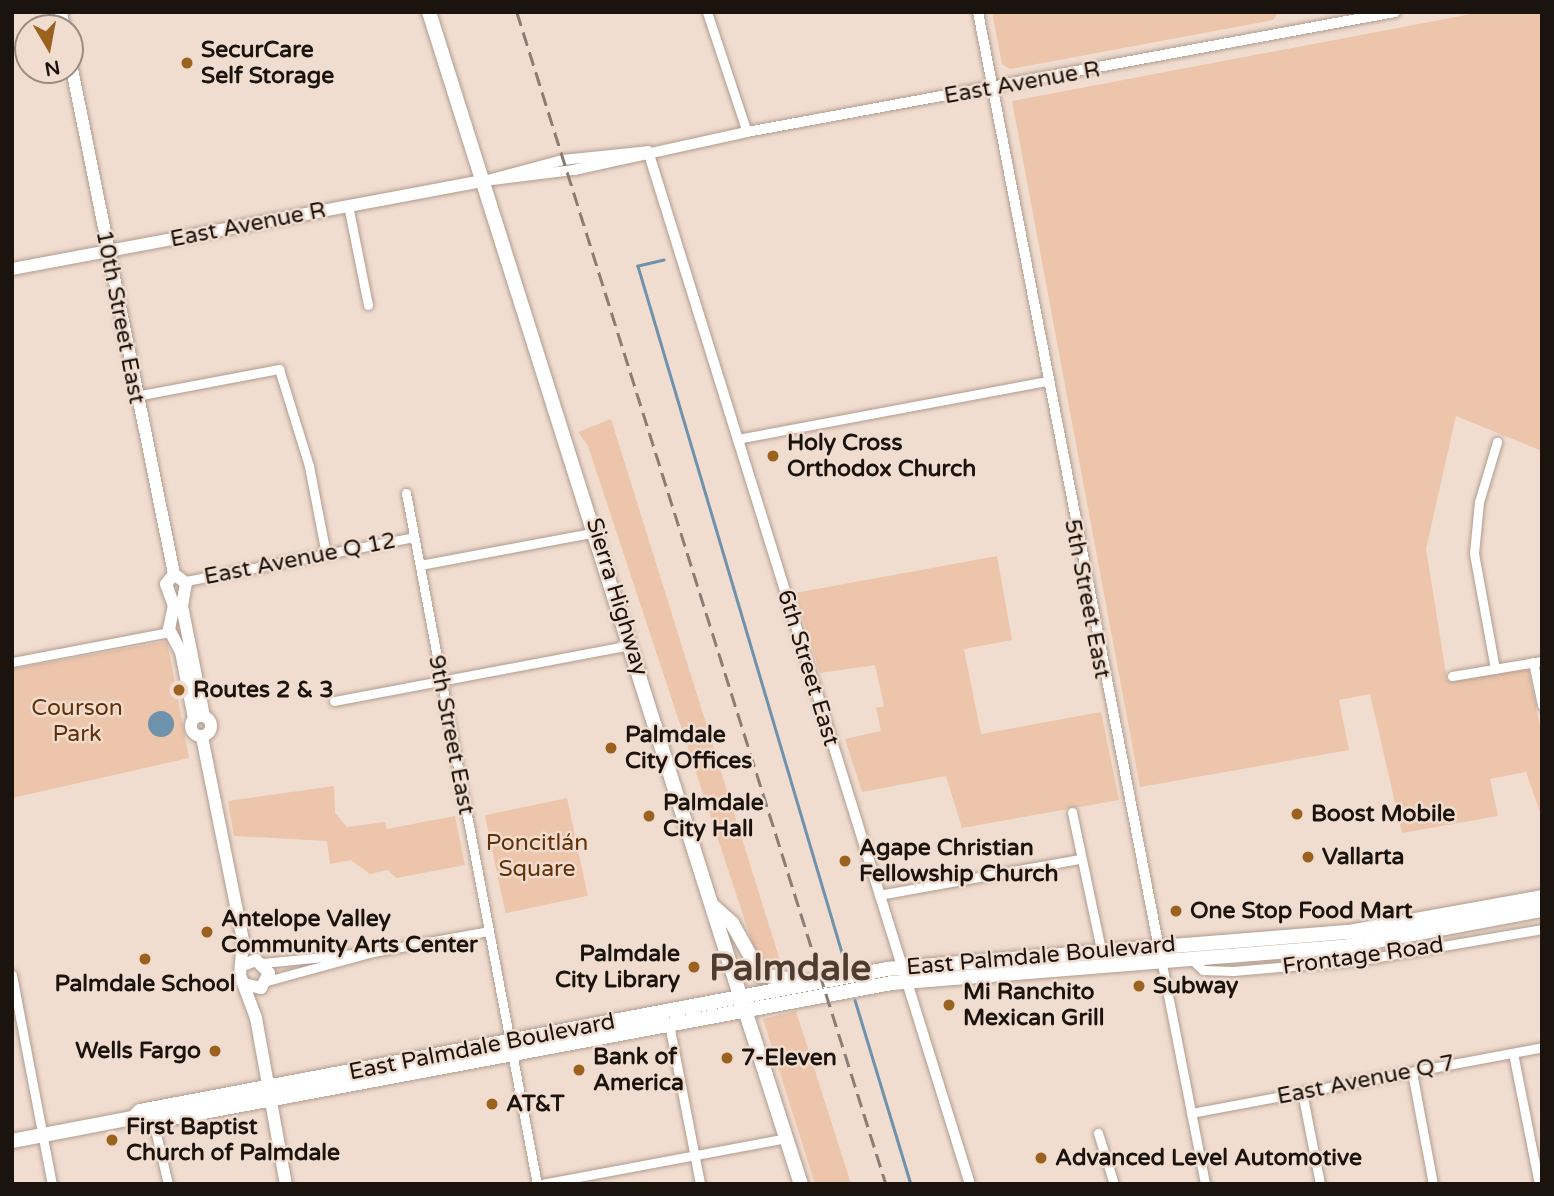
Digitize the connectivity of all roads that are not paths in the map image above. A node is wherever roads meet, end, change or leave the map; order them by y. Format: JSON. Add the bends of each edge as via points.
{"nodes":[{"id":1,"x":429,"y":12,"type":"edge"},
{"id":2,"x":707,"y":12,"type":"edge"},
{"id":3,"x":978,"y":12,"type":"edge"},
{"id":4,"x":1395,"y":12,"type":"edge"},
{"id":5,"x":75,"y":84,"type":"edge"},
{"id":6,"x":992,"y":89,"type":"junction"},
{"id":7,"x":747,"y":132,"type":"junction"},
{"id":8,"x":648,"y":151,"type":"junction"},
{"id":9,"x":484,"y":181,"type":"junction"},
{"id":10,"x":348,"y":205,"type":"junction"},
{"id":11,"x":108,"y":252,"type":"junction"},
{"id":12,"x":12,"y":269,"type":"edge"},
{"id":13,"x":368,"y":305,"type":"dead end"},
{"id":14,"x":1046,"y":381,"type":"junction"},
{"id":15,"x":136,"y":396,"type":"junction"},
{"id":16,"x":737,"y":439,"type":"junction"},
{"id":17,"x":1497,"y":442,"type":"dead end"},
{"id":18,"x":406,"y":493,"type":"dead end"},
{"id":19,"x":596,"y":532,"type":"junction"},
{"id":20,"x":414,"y":537,"type":"junction"},
{"id":21,"x":326,"y":554,"type":"junction"},
{"id":22,"x":420,"y":565,"type":"junction"},
{"id":23,"x":178,"y":585,"type":"junction"},
{"id":24,"x":179,"y":630,"type":"junction"},
{"id":25,"x":631,"y":645,"type":"junction"},
{"id":26,"x":1537,"y":661,"type":"edge"},
{"id":27,"x":12,"y":662,"type":"edge"},
{"id":28,"x":1495,"y":669,"type":"junction"},
{"id":29,"x":1452,"y":676,"type":"dead end"},
{"id":30,"x":441,"y":681,"type":"junction"},
{"id":31,"x":334,"y":701,"type":"dead end"},
{"id":32,"x":1542,"y":705,"type":"edge"},
{"id":33,"x":1072,"y":812,"type":"dead end"},
{"id":34,"x":1080,"y":859,"type":"junction"},
{"id":35,"x":879,"y":895,"type":"junction"},
{"id":36,"x":1542,"y":897,"type":"edge"},
{"id":37,"x":714,"y":907,"type":"junction"},
{"id":38,"x":1542,"y":911,"type":"edge"},
{"id":39,"x":1542,"y":929,"type":"edge"},
{"id":40,"x":488,"y":931,"type":"junction"},
{"id":41,"x":243,"y":940,"type":"junction"},
{"id":42,"x":1101,"y":950,"type":"junction"},
{"id":43,"x":373,"y":952,"type":"junction"},
{"id":44,"x":1160,"y":953,"type":"junction"},
{"id":45,"x":1189,"y":957,"type":"junction"},
{"id":46,"x":260,"y":962,"type":"junction"},
{"id":47,"x":243,"y":965,"type":"junction"},
{"id":48,"x":904,"y":974,"type":"junction"},
{"id":49,"x":12,"y":975,"type":"edge"},
{"id":50,"x":814,"y":983,"type":"junction"},
{"id":51,"x":244,"y":984,"type":"junction"},
{"id":52,"x":264,"y":985,"type":"junction"},
{"id":53,"x":743,"y":1004,"type":"junction"},
{"id":54,"x":256,"y":1018,"type":"junction"},
{"id":55,"x":669,"y":1024,"type":"junction"},
{"id":56,"x":1542,"y":1047,"type":"edge"},
{"id":57,"x":512,"y":1048,"type":"junction"},
{"id":58,"x":1513,"y":1053,"type":"junction"},
{"id":59,"x":1412,"y":1072,"type":"junction"},
{"id":60,"x":270,"y":1092,"type":"junction"},
{"id":61,"x":1303,"y":1092,"type":"junction"},
{"id":62,"x":1191,"y":1113,"type":"junction"},
{"id":63,"x":133,"y":1118,"type":"junction"},
{"id":64,"x":153,"y":1121,"type":"junction"},
{"id":65,"x":1098,"y":1133,"type":"dead end"},
{"id":66,"x":43,"y":1136,"type":"junction"},
{"id":67,"x":786,"y":1138,"type":"junction"},
{"id":68,"x":12,"y":1141,"type":"edge"},
{"id":69,"x":695,"y":1155,"type":"junction"},
{"id":70,"x":52,"y":1184,"type":"edge"},
{"id":71,"x":168,"y":1184,"type":"edge"},
{"id":72,"x":286,"y":1184,"type":"edge"},
{"id":73,"x":539,"y":1184,"type":"edge"},
{"id":74,"x":701,"y":1184,"type":"edge"},
{"id":75,"x":801,"y":1184,"type":"edge"},
{"id":76,"x":970,"y":1184,"type":"edge"},
{"id":77,"x":1114,"y":1184,"type":"edge"},
{"id":78,"x":1205,"y":1184,"type":"edge"},
{"id":79,"x":1320,"y":1184,"type":"edge"},
{"id":80,"x":1433,"y":1184,"type":"edge"},
{"id":81,"x":1539,"y":1184,"type":"edge"}],
"edges":[{"from":1,"to":9,"type":"main road","name":"Sierra Highway"},
{"from":2,"to":7,"type":"street"},
{"from":3,"to":6,"type":"street","name":"5th Street East"},
{"from":4,"to":6,"type":"street","name":"East Avenue R"},
{"from":5,"to":11,"type":"main road","name":"10th Street East"},
{"from":6,"to":7,"type":"street","name":"East Avenue R"},
{"from":6,"to":14,"type":"street","name":"5th Street East"},
{"from":7,"to":8,"type":"street","name":"East Avenue R"},
{"from":8,"to":9,"type":"street","name":"East Avenue R","via":[[629,148],[512,170]]},
{"from":8,"to":16,"type":"street","name":"6th Street East"},
{"from":9,"to":10,"type":"main road","name":"East Avenue R"},
{"from":9,"to":19,"type":"main road","name":"Sierra Highway"},
{"from":10,"to":11,"type":"main road","name":"East Avenue R"},
{"from":10,"to":13,"type":"street"},
{"from":11,"to":12,"type":"main road","name":"East Avenue R"},
{"from":11,"to":15,"type":"main road","name":"10th Street East"},
{"from":14,"to":16,"type":"street"},
{"from":14,"to":44,"type":"street","name":"5th Street East"},
{"from":15,"to":21,"type":"street","via":[[279,369],[309,466]]},
{"from":15,"to":23,"type":"main road","name":"10th Street East"},
{"from":16,"to":35,"type":"street","name":"6th Street East"},
{"from":17,"to":28,"type":"street","via":[[1481,494],[1474,554]]},
{"from":18,"to":20,"type":"street","name":"9th Street East"},
{"from":19,"to":22,"type":"street","name":"East Avenue Q 12"},
{"from":19,"to":25,"type":"main road","name":"Sierra Highway"},
{"from":20,"to":21,"type":"street","name":"East Avenue Q 12"},
{"from":20,"to":22,"type":"street","name":"9th Street East"},
{"from":21,"to":23,"type":"street","name":"East Avenue Q 12"},
{"from":22,"to":30,"type":"street","name":"9th Street East"},
{"from":23,"to":24,"type":"main road","name":"10th Street East"},
{"from":24,"to":27,"type":"street"},
{"from":24,"to":41,"type":"main road","name":"10th Street East","via":[[199,717],[194,732],[202,737]]},
{"from":25,"to":30,"type":"street"},
{"from":25,"to":37,"type":"main road","name":"Sierra Highway"},
{"from":26,"to":28,"type":"street"},
{"from":26,"to":32,"type":"street"},
{"from":28,"to":29,"type":"street"},
{"from":30,"to":31,"type":"street"},
{"from":30,"to":40,"type":"street","name":"9th Street East"},
{"from":33,"to":34,"type":"street"},
{"from":34,"to":35,"type":"street"},
{"from":34,"to":42,"type":"street"},
{"from":35,"to":48,"type":"street","name":"6th Street East"},
{"from":36,"to":44,"type":"main road","name":"East Palmdale Boulevard","via":[[1356,931]]},
{"from":37,"to":50,"type":"main road","via":[[732,923],[761,975]]},
{"from":37,"to":53,"type":"main road","name":"Sierra Highway"},
{"from":38,"to":45,"type":"main road","name":"East Palmdale Boulevard","via":[[1349,946]]},
{"from":39,"to":45,"type":"street","name":"Frontage Road","via":[[1361,960],[1245,971],[1203,970]]},
{"from":40,"to":43,"type":"street"},
{"from":40,"to":57,"type":"street","name":"9th Street East"},
{"from":41,"to":46,"type":"main road"},
{"from":41,"to":47,"type":"main road"},
{"from":42,"to":44,"type":"main road","name":"East Palmdale Boulevard"},
{"from":42,"to":48,"type":"main road","name":"East Palmdale Boulevard"},
{"from":43,"to":46,"type":"street"},
{"from":43,"to":52,"type":"street"},
{"from":44,"to":45,"type":"main road","name":"East Palmdale Boulevard"},
{"from":44,"to":48,"type":"main road","name":"East Palmdale Boulevard"},
{"from":44,"to":62,"type":"street","name":"5th Street East"},
{"from":46,"to":47,"type":"main road"},
{"from":46,"to":52,"type":"main road"},
{"from":47,"to":51,"type":"main road"},
{"from":48,"to":50,"type":"main road","name":"East Palmdale Boulevard"},
{"from":48,"to":53,"type":"main road","name":"East Palmdale Boulevard"},
{"from":48,"to":76,"type":"street","name":"6th Street East"},
{"from":49,"to":66,"type":"street"},
{"from":50,"to":53,"type":"main road","name":"East Palmdale Boulevard"},
{"from":51,"to":52,"type":"main road"},
{"from":51,"to":54,"type":"main road"},
{"from":52,"to":54,"type":"main road"},
{"from":53,"to":55,"type":"main road","name":"East Palmdale Boulevard"},
{"from":53,"to":57,"type":"main road","name":"East Palmdale Boulevard"},
{"from":53,"to":67,"type":"main road","name":"Sierra Highway"},
{"from":54,"to":60,"type":"main road"},
{"from":55,"to":57,"type":"main road","name":"East Palmdale Boulevard"},
{"from":55,"to":69,"type":"street"},
{"from":56,"to":58,"type":"street","name":"East Avenue Q 7"},
{"from":57,"to":60,"type":"main road","name":"East Palmdale Boulevard"},
{"from":57,"to":73,"type":"street","name":"9th Street East"},
{"from":58,"to":59,"type":"street","name":"East Avenue Q 7"},
{"from":58,"to":81,"type":"street"},
{"from":59,"to":61,"type":"street","name":"East Avenue Q 7"},
{"from":59,"to":80,"type":"street"},
{"from":60,"to":63,"type":"main road","name":"East Palmdale Boulevard","via":[[141,1111]]},
{"from":60,"to":64,"type":"main road","name":"East Palmdale Boulevard"},
{"from":60,"to":72,"type":"main road"},
{"from":61,"to":62,"type":"street","name":"East Avenue Q 7"},
{"from":61,"to":79,"type":"street"},
{"from":62,"to":78,"type":"street","name":"5th Street East"},
{"from":63,"to":64,"type":"main road","name":"East Palmdale Boulevard"},
{"from":63,"to":66,"type":"main road","name":"East Palmdale Boulevard"},
{"from":64,"to":71,"type":"street"},
{"from":65,"to":77,"type":"street"},
{"from":66,"to":68,"type":"main road","name":"East Palmdale Boulevard"},
{"from":66,"to":70,"type":"street"},
{"from":67,"to":69,"type":"street"},
{"from":67,"to":75,"type":"main road","name":"Sierra Highway"},
{"from":69,"to":73,"type":"street"},
{"from":69,"to":74,"type":"street"}]}
